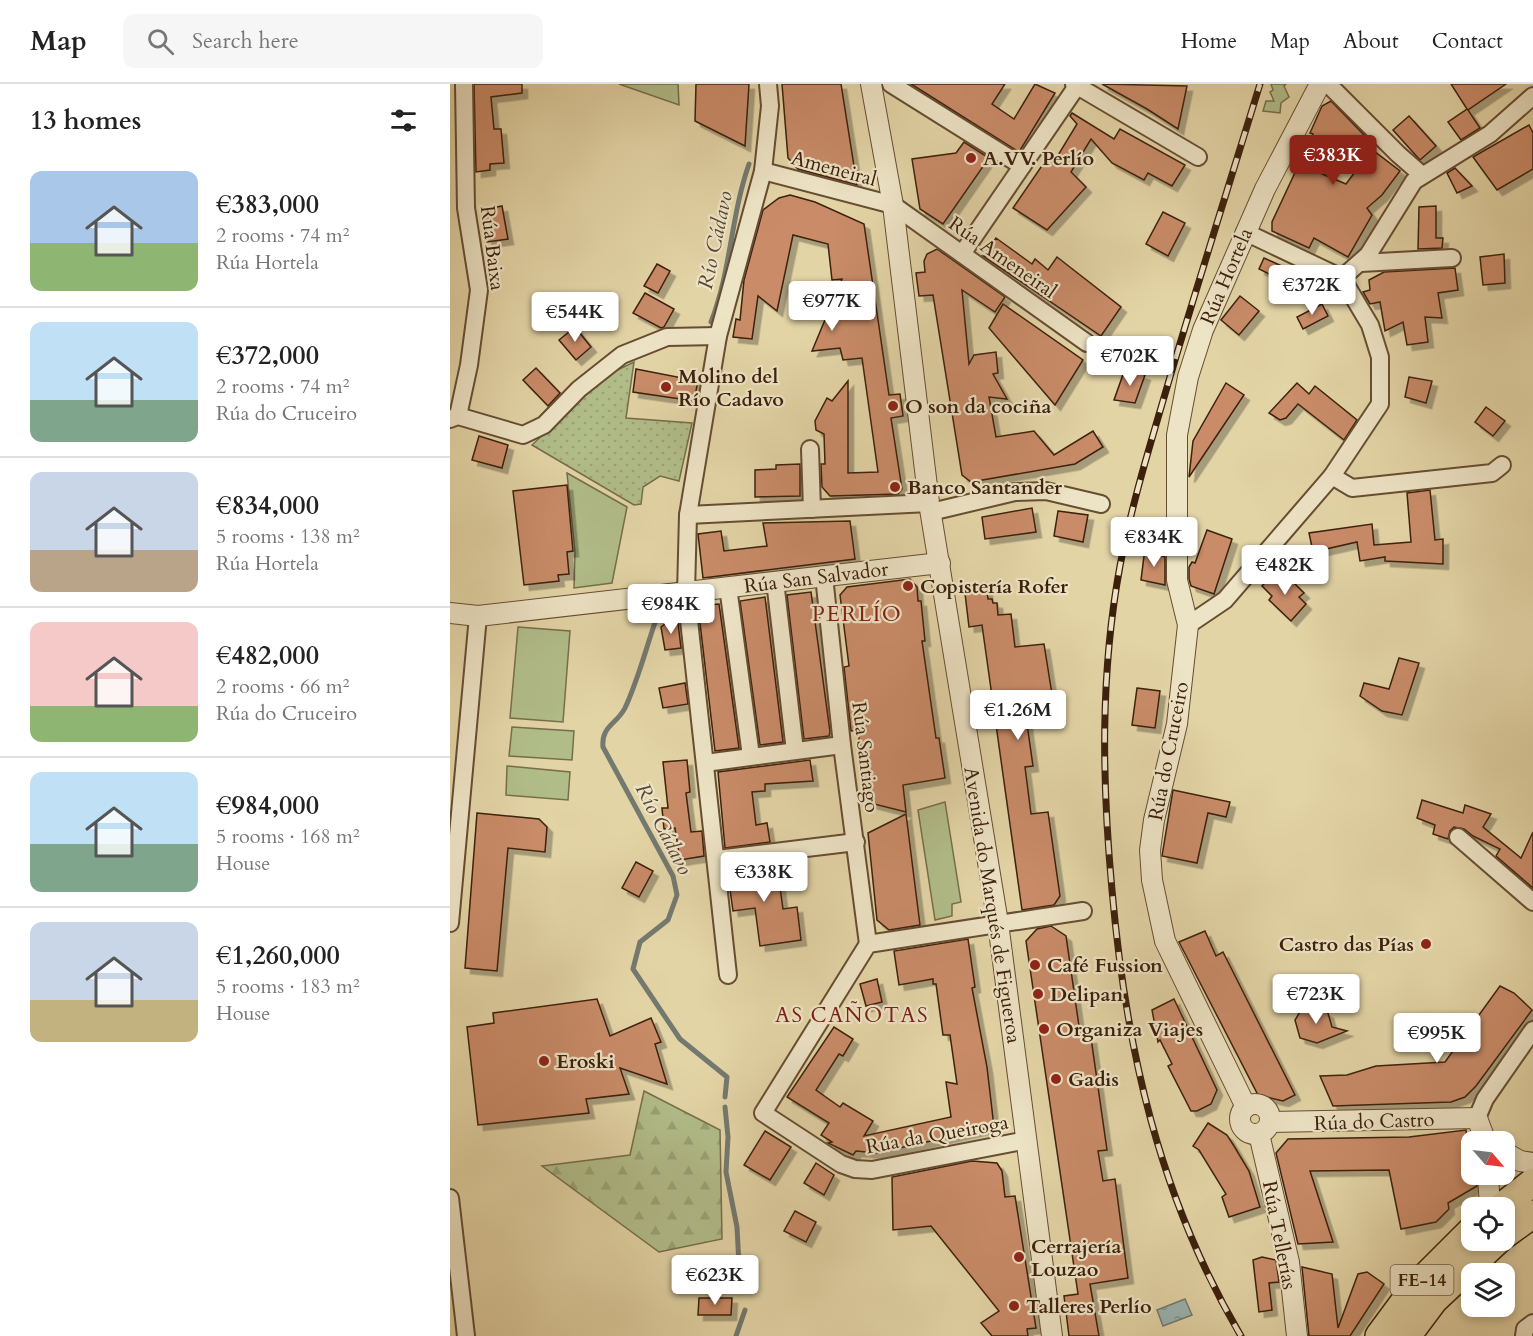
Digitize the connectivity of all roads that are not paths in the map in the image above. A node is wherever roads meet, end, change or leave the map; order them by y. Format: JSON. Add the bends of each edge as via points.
{"nodes":[{"id":1,"x":464,"y":84,"type":"edge"},
{"id":2,"x":768,"y":84,"type":"edge"},
{"id":3,"x":871,"y":84,"type":"edge"},
{"id":4,"x":891,"y":84,"type":"edge"},
{"id":5,"x":1320,"y":84,"type":"edge"},
{"id":6,"x":1328,"y":84,"type":"edge"},
{"id":7,"x":1529,"y":84,"type":"edge"},
{"id":8,"x":1076,"y":85,"type":"edge"},
{"id":9,"x":1533,"y":90,"type":"edge"},
{"id":10,"x":1533,"y":96,"type":"edge"},
{"id":11,"x":1198,"y":157,"type":"dead end"},
{"id":12,"x":1022,"y":166,"type":"junction"},
{"id":13,"x":763,"y":171,"type":"junction"},
{"id":14,"x":1422,"y":175,"type":"junction"},
{"id":15,"x":893,"y":206,"type":"junction"},
{"id":16,"x":1245,"y":232,"type":"junction"},
{"id":17,"x":963,"y":254,"type":"junction"},
{"id":18,"x":1452,"y":258,"type":"dead end"},
{"id":19,"x":1361,"y":263,"type":"junction"},
{"id":20,"x":1342,"y":278,"type":"junction"},
{"id":21,"x":718,"y":336,"type":"junction"},
{"id":22,"x":1088,"y":344,"type":"dead end"},
{"id":23,"x":454,"y":418,"type":"edge"},
{"id":24,"x":810,"y":449,"type":"dead end"},
{"id":25,"x":1502,"y":465,"type":"dead end"},
{"id":26,"x":1332,"y":477,"type":"junction"},
{"id":27,"x":1101,"y":504,"type":"dead end"},
{"id":28,"x":930,"y":507,"type":"junction"},
{"id":29,"x":812,"y":509,"type":"junction"},
{"id":30,"x":688,"y":515,"type":"junction"},
{"id":31,"x":940,"y":563,"type":"junction"},
{"id":32,"x":824,"y":576,"type":"junction"},
{"id":33,"x":774,"y":581,"type":"junction"},
{"id":34,"x":728,"y":587,"type":"junction"},
{"id":35,"x":686,"y":593,"type":"junction"},
{"id":36,"x":450,"y":613,"type":"edge"},
{"id":37,"x":478,"y":616,"type":"junction"},
{"id":38,"x":1188,"y":625,"type":"junction"},
{"id":39,"x":842,"y":745,"type":"junction"},
{"id":40,"x":795,"y":751,"type":"junction"},
{"id":41,"x":751,"y":756,"type":"junction"},
{"id":42,"x":705,"y":763,"type":"junction"},
{"id":43,"x":1458,"y":837,"type":"dead end"},
{"id":44,"x":856,"y":842,"type":"junction"},
{"id":45,"x":717,"y":859,"type":"junction"},
{"id":46,"x":1533,"y":902,"type":"edge"},
{"id":47,"x":1083,"y":911,"type":"dead end"},
{"id":48,"x":450,"y":923,"type":"edge"},
{"id":49,"x":998,"y":923,"type":"junction"},
{"id":50,"x":868,"y":944,"type":"junction"},
{"id":51,"x":728,"y":975,"type":"dead end"},
{"id":52,"x":1533,"y":1030,"type":"edge"},
{"id":53,"x":1477,"y":1118,"type":"junction"},
{"id":54,"x":1265,"y":1128,"type":"junction"},
{"id":55,"x":1484,"y":1131,"type":"edge"},
{"id":56,"x":1027,"y":1140,"type":"junction"},
{"id":57,"x":1515,"y":1158,"type":"edge"},
{"id":58,"x":1533,"y":1163,"type":"edge"},
{"id":59,"x":1533,"y":1182,"type":"edge"},
{"id":60,"x":1514,"y":1197,"type":"edge"},
{"id":61,"x":450,"y":1198,"type":"edge"},
{"id":62,"x":1533,"y":1214,"type":"edge"},
{"id":63,"x":1515,"y":1227,"type":"edge"},
{"id":64,"x":1461,"y":1241,"type":"edge"},
{"id":65,"x":1486,"y":1251,"type":"edge"},
{"id":66,"x":1533,"y":1323,"type":"edge"},
{"id":67,"x":466,"y":1336,"type":"edge"},
{"id":68,"x":1052,"y":1336,"type":"edge"},
{"id":69,"x":1297,"y":1336,"type":"edge"},
{"id":70,"x":1378,"y":1336,"type":"edge"},
{"id":71,"x":1407,"y":1336,"type":"edge"},
{"id":72,"x":1524,"y":1336,"type":"edge"}],
"edges":[{"from":1,"to":23,"type":"street","name":"Rúa Baixa","via":[[466,208],[479,290],[471,355]]},
{"from":2,"to":13,"type":"street","via":[[770,106]]},
{"from":3,"to":15,"type":"street","name":"Avenida do Marqués de Figueroa"},
{"from":4,"to":12,"type":"street"},
{"from":5,"to":16,"type":"street","name":"Rúa Hortela"},
{"from":6,"to":14,"type":"street"},
{"from":7,"to":9,"type":"street"},
{"from":8,"to":11,"type":"street"},
{"from":8,"to":12,"type":"street"},
{"from":10,"to":14,"type":"street","via":[[1490,134]]},
{"from":12,"to":17,"type":"street"},
{"from":13,"to":15,"type":"street","name":"Ameneiral"},
{"from":13,"to":21,"type":"street"},
{"from":14,"to":19,"type":"street","via":[[1405,192]]},
{"from":15,"to":17,"type":"street","name":"Rúa Ameneiral"},
{"from":15,"to":28,"type":"street","name":"Avenida do Marqués de Figueroa"},
{"from":16,"to":20,"type":"street"},
{"from":16,"to":38,"type":"street","name":"Rúa Hortela","via":[[1203,330],[1188,377],[1177,435],[1177,580]]},
{"from":17,"to":22,"type":"street","name":"Rúa Ameneiral"},
{"from":18,"to":19,"type":"street"},
{"from":19,"to":20,"type":"street"},
{"from":20,"to":26,"type":"street","via":[[1370,325],[1380,357],[1380,404]]},
{"from":21,"to":23,"type":"street","via":[[667,337],[622,355],[579,389],[544,425],[523,435]]},
{"from":21,"to":30,"type":"street"},
{"from":24,"to":29,"type":"street"},
{"from":25,"to":26,"type":"street","via":[[1492,473],[1352,488]]},
{"from":26,"to":38,"type":"street","via":[[1225,600]]},
{"from":27,"to":28,"type":"street","via":[[1046,491],[1015,492]]},
{"from":28,"to":29,"type":"street"},
{"from":28,"to":31,"type":"street","name":"Avenida do Marqués de Figueroa"},
{"from":29,"to":30,"type":"street"},
{"from":30,"to":35,"type":"street"},
{"from":31,"to":32,"type":"street","name":"Rúa San Salvador"},
{"from":31,"to":49,"type":"street","name":"Avenida do Marqués de Figueroa"},
{"from":32,"to":33,"type":"street","name":"Rúa San Salvador"},
{"from":32,"to":39,"type":"street","name":"Rúa Santiago"},
{"from":33,"to":34,"type":"street","name":"Rúa San Salvador"},
{"from":33,"to":40,"type":"street"},
{"from":34,"to":35,"type":"street","name":"Rúa San Salvador"},
{"from":34,"to":41,"type":"street"},
{"from":35,"to":37,"type":"street","name":"Rúa San Salvador"},
{"from":35,"to":42,"type":"street"},
{"from":36,"to":37,"type":"street","name":"Rúa San Salvador"},
{"from":37,"to":48,"type":"street"},
{"from":38,"to":54,"type":"street","name":"Rúa do Cruceiro","via":[[1177,724],[1154,820],[1152,880],[1165,941],[1246,1107],[1262,1105],[1269,1113]]},
{"from":39,"to":40,"type":"street"},
{"from":39,"to":44,"type":"street","name":"Rúa Santiago"},
{"from":40,"to":41,"type":"street"},
{"from":41,"to":42,"type":"street"},
{"from":42,"to":45,"type":"street"},
{"from":43,"to":46,"type":"street"},
{"from":44,"to":45,"type":"street"},
{"from":44,"to":50,"type":"street","name":"Rúa Santiago"},
{"from":45,"to":51,"type":"street"},
{"from":47,"to":49,"type":"street"},
{"from":49,"to":50,"type":"street"},
{"from":49,"to":56,"type":"street","name":"Avenida do Marqués de Figueroa"},
{"from":50,"to":56,"type":"street","name":"Rúa da Queiroga","via":[[764,1113],[841,1164],[855,1169],[872,1170]]},
{"from":52,"to":53,"type":"street","via":[[1485,1099]]},
{"from":53,"to":54,"type":"street","name":"Rúa do Castro"},
{"from":53,"to":55,"type":"street"},
{"from":54,"to":69,"type":"street","name":"Rúa Tellerías"},
{"from":56,"to":68,"type":"street","name":"Avenida do Marqués de Figueroa"},
{"from":57,"to":58,"type":"street"},
{"from":59,"to":60,"type":"highway"},
{"from":61,"to":67,"type":"street"},
{"from":62,"to":63,"type":"highway"},
{"from":64,"to":70,"type":"highway","number":"FE-14","via":[[1416,1286]]},
{"from":65,"to":71,"type":"highway","number":"FE-14","via":[[1434,1300]]},
{"from":66,"to":72,"type":"street","via":[[1525,1329]]}]}
